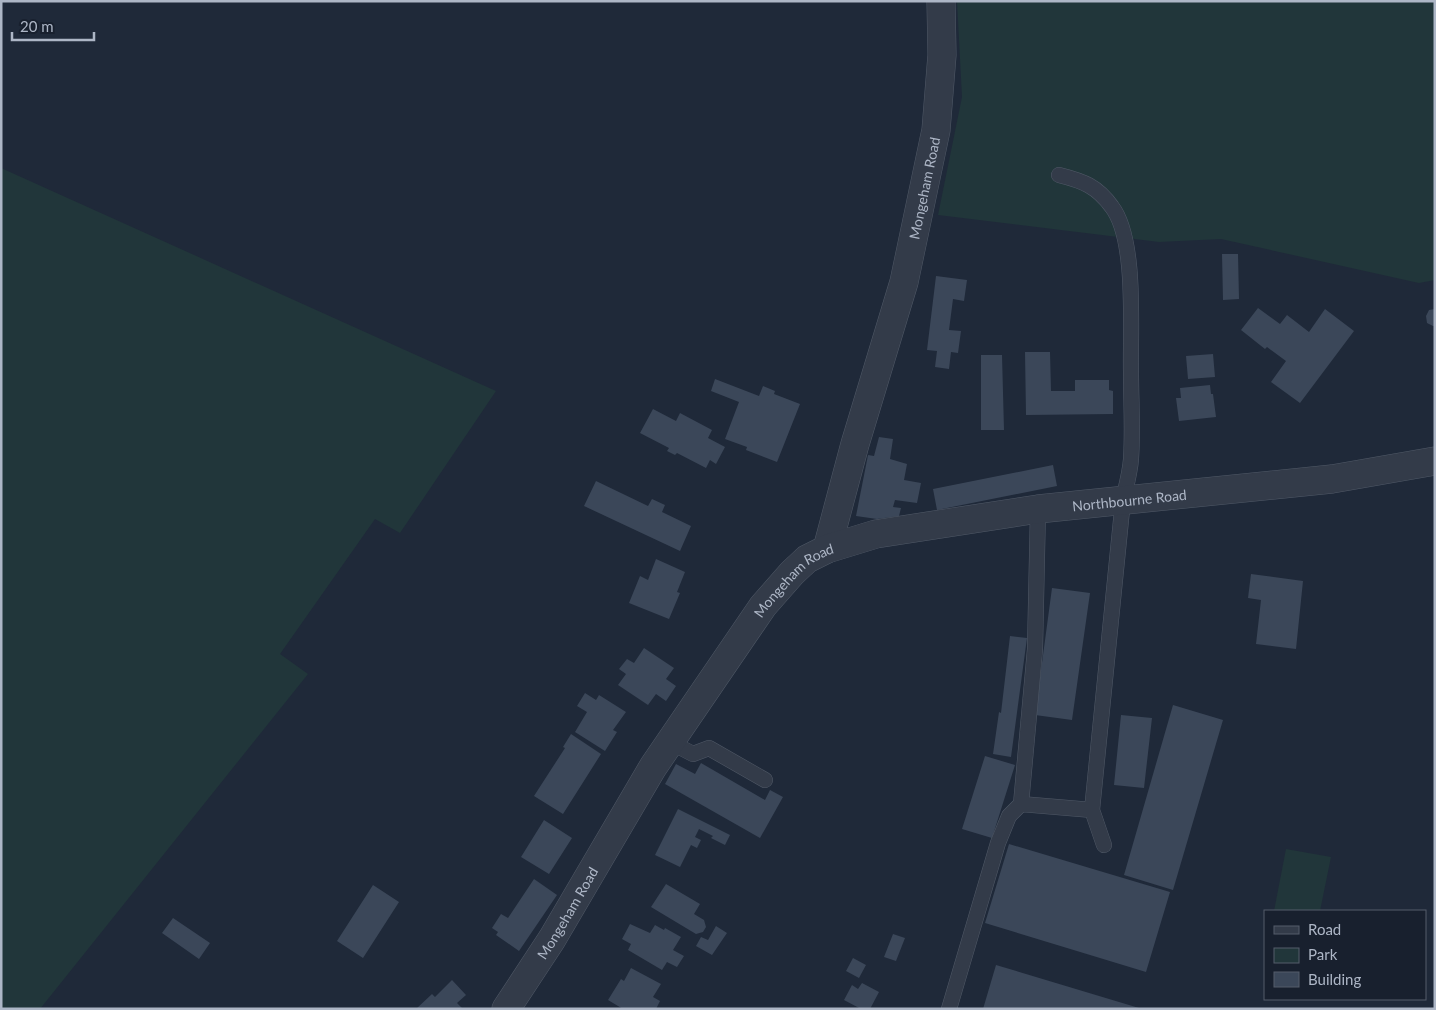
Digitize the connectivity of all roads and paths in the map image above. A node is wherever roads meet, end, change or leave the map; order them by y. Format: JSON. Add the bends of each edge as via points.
{"nodes":[{"id":1,"x":942,"y":1,"type":"edge"},
{"id":2,"x":1059,"y":175,"type":"dead end"},
{"id":3,"x":1435,"y":461,"type":"edge"},
{"id":4,"x":1123,"y":500,"type":"junction"},
{"id":5,"x":1038,"y":509,"type":"junction"},
{"id":6,"x":827,"y":549,"type":"junction"},
{"id":7,"x":670,"y":742,"type":"junction"},
{"id":8,"x":765,"y":780,"type":"dead end"},
{"id":9,"x":1021,"y":804,"type":"junction"},
{"id":10,"x":1092,"y":810,"type":"junction"},
{"id":11,"x":1104,"y":845,"type":"dead end"},
{"id":12,"x":506,"y":1009,"type":"edge"},
{"id":13,"x":949,"y":1009,"type":"edge"}],
"edges":[{"from":1,"to":6,"type":"street","name":"Mongeham Road","via":[[942,55],[936,130],[904,282],[854,444]]},
{"from":2,"to":4,"type":"lane","via":[[1083,181],[1114,208],[1128,254],[1131,461]]},
{"from":3,"to":4,"type":"street","name":"Northbourne Road","via":[[1332,479]]},
{"from":4,"to":5,"type":"street","name":"Northbourne Road"},
{"from":4,"to":10,"type":"lane"},
{"from":5,"to":6,"type":"street","name":"Northbourne Road","via":[[876,534]]},
{"from":5,"to":9,"type":"lane","via":[[1035,649]]},
{"from":6,"to":7,"type":"street","name":"Mongeham Road","via":[[807,559],[763,606]]},
{"from":7,"to":8,"type":"lane","via":[[693,754],[709,748]]},
{"from":7,"to":12,"type":"street","name":"Mongeham Road","via":[[552,939]]},
{"from":9,"to":10,"type":"lane"},
{"from":9,"to":13,"type":"lane","via":[[1009,816],[998,842]]},
{"from":10,"to":11,"type":"lane"}]}
